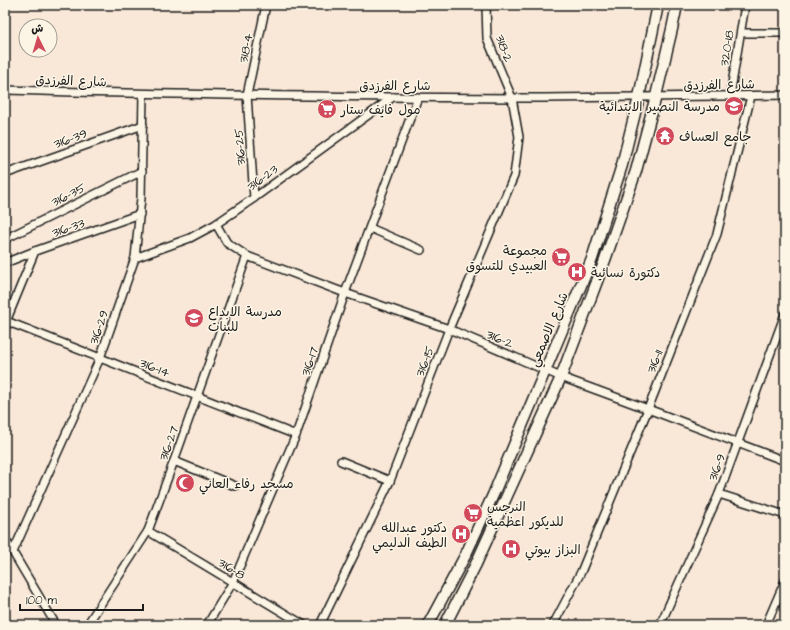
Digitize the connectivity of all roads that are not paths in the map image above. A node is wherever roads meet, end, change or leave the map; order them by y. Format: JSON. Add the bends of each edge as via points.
{"nodes":[{"id":1,"x":266,"y":5,"type":"edge"},
{"id":2,"x":486,"y":5,"type":"edge"},
{"id":3,"x":658,"y":5,"type":"edge"},
{"id":4,"x":677,"y":5,"type":"edge"},
{"id":5,"x":745,"y":5,"type":"edge"},
{"id":6,"x":785,"y":32,"type":"edge"},
{"id":7,"x":741,"y":33,"type":"junction"},
{"id":8,"x":5,"y":90,"type":"edge"},
{"id":9,"x":143,"y":94,"type":"junction"},
{"id":10,"x":247,"y":95,"type":"junction"},
{"id":11,"x":785,"y":95,"type":"edge"},
{"id":12,"x":656,"y":96,"type":"junction"},
{"id":13,"x":730,"y":96,"type":"junction"},
{"id":14,"x":751,"y":96,"type":"junction"},
{"id":15,"x":393,"y":97,"type":"junction"},
{"id":16,"x":418,"y":97,"type":"junction"},
{"id":17,"x":639,"y":97,"type":"junction"},
{"id":18,"x":512,"y":98,"type":"junction"},
{"id":19,"x":143,"y":125,"type":"junction"},
{"id":20,"x":142,"y":171,"type":"junction"},
{"id":21,"x":5,"y":174,"type":"edge"},
{"id":22,"x":254,"y":198,"type":"junction"},
{"id":23,"x":140,"y":214,"type":"junction"},
{"id":24,"x":216,"y":224,"type":"junction"},
{"id":25,"x":370,"y":228,"type":"junction"},
{"id":26,"x":5,"y":239,"type":"edge"},
{"id":27,"x":421,"y":250,"type":"dead end"},
{"id":28,"x":35,"y":251,"type":"junction"},
{"id":29,"x":247,"y":256,"type":"junction"},
{"id":30,"x":135,"y":258,"type":"junction"},
{"id":31,"x":5,"y":263,"type":"edge"},
{"id":32,"x":345,"y":293,"type":"junction"},
{"id":33,"x":785,"y":314,"type":"edge"},
{"id":34,"x":6,"y":323,"type":"edge"},
{"id":35,"x":449,"y":329,"type":"junction"},
{"id":36,"x":100,"y":358,"type":"junction"},
{"id":37,"x":545,"y":370,"type":"junction"},
{"id":38,"x":561,"y":377,"type":"junction"},
{"id":39,"x":198,"y":396,"type":"junction"},
{"id":40,"x":648,"y":409,"type":"junction"},
{"id":41,"x":296,"y":435,"type":"junction"},
{"id":42,"x":738,"y":443,"type":"junction"},
{"id":43,"x":174,"y":461,"type":"junction"},
{"id":44,"x":341,"y":461,"type":"dead end"},
{"id":45,"x":785,"y":461,"type":"edge"},
{"id":46,"x":390,"y":480,"type":"junction"},
{"id":47,"x":235,"y":486,"type":"dead end"},
{"id":48,"x":719,"y":494,"type":"junction"},
{"id":49,"x":785,"y":515,"type":"edge"},
{"id":50,"x":148,"y":531,"type":"junction"},
{"id":51,"x":5,"y":539,"type":"edge"},
{"id":52,"x":13,"y":552,"type":"junction"},
{"id":53,"x":785,"y":581,"type":"edge"},
{"id":54,"x":233,"y":582,"type":"junction"},
{"id":55,"x":56,"y":625,"type":"edge"},
{"id":56,"x":87,"y":625,"type":"edge"},
{"id":57,"x":207,"y":625,"type":"edge"},
{"id":58,"x":304,"y":625,"type":"edge"},
{"id":59,"x":320,"y":625,"type":"edge"},
{"id":60,"x":428,"y":625,"type":"edge"},
{"id":61,"x":446,"y":625,"type":"edge"},
{"id":62,"x":553,"y":625,"type":"edge"},
{"id":63,"x":660,"y":625,"type":"edge"},
{"id":64,"x":766,"y":625,"type":"edge"}],
"edges":[{"from":1,"to":10,"type":"street","name":"318-4"},
{"from":2,"to":18,"type":"street","name":"318-2","via":[[487,38]]},
{"from":3,"to":17,"type":"street","name":"شارع الاصمعي"},
{"from":4,"to":12,"type":"street"},
{"from":5,"to":7,"type":"street","name":"320-18"},
{"from":6,"to":7,"type":"street"},
{"from":7,"to":13,"type":"street","name":"320-18"},
{"from":8,"to":9,"type":"street","name":"شارع الفرزدق"},
{"from":9,"to":10,"type":"street","name":"شارع الفرزدق"},
{"from":9,"to":19,"type":"street","name":"316-29"},
{"from":10,"to":15,"type":"street","name":"شارع الفرزدق"},
{"from":10,"to":22,"type":"street","name":"316-25"},
{"from":11,"to":14,"type":"street","name":"شارع الفرزدق"},
{"from":12,"to":13,"type":"street","name":"شارع الفرزدق"},
{"from":12,"to":17,"type":"street","name":"شارع الفرزدق"},
{"from":12,"to":38,"type":"street","via":[[636,171],[606,260]]},
{"from":13,"to":14,"type":"street","name":"شارع الفرزدق"},
{"from":14,"to":40,"type":"street","name":"316-11","via":[[717,234]]},
{"from":15,"to":16,"type":"street","name":"شارع الفرزدق"},
{"from":15,"to":22,"type":"street","name":"316-23"},
{"from":16,"to":18,"type":"street","name":"شارع الفرزدق"},
{"from":16,"to":25,"type":"street","name":"316-17"},
{"from":17,"to":18,"type":"street","name":"شارع الفرزدق"},
{"from":17,"to":37,"type":"street","name":"شارع الاصمعي","via":[[622,165],[592,259]]},
{"from":18,"to":35,"type":"street","name":"316-15","via":[[519,137],[514,176]]},
{"from":19,"to":20,"type":"street","name":"316-29"},
{"from":19,"to":21,"type":"street","name":"316-39"},
{"from":20,"to":23,"type":"street","name":"316-29"},
{"from":20,"to":26,"type":"street","name":"316-35"},
{"from":22,"to":24,"type":"street","name":"316-23"},
{"from":23,"to":28,"type":"street","name":"316-33"},
{"from":23,"to":30,"type":"street","name":"316-29"},
{"from":24,"to":29,"type":"street","name":"316-2","via":[[227,243]]},
{"from":24,"to":30,"type":"street","name":"316-23","via":[[190,238]]},
{"from":25,"to":27,"type":"street"},
{"from":25,"to":32,"type":"street","name":"316-17"},
{"from":28,"to":31,"type":"street","name":"316-33"},
{"from":28,"to":34,"type":"street"},
{"from":29,"to":32,"type":"street","name":"316-2"},
{"from":29,"to":39,"type":"street","name":"316-27"},
{"from":30,"to":36,"type":"street","name":"316-29"},
{"from":32,"to":35,"type":"street","name":"316-2"},
{"from":32,"to":41,"type":"street","name":"316-17"},
{"from":33,"to":42,"type":"street","name":"316-9"},
{"from":34,"to":36,"type":"street","name":"316-14"},
{"from":35,"to":37,"type":"street","name":"316-2"},
{"from":35,"to":46,"type":"street","name":"316-15"},
{"from":36,"to":39,"type":"street","name":"316-14"},
{"from":36,"to":52,"type":"street","name":"316-29"},
{"from":37,"to":38,"type":"street","name":"316-2"},
{"from":37,"to":60,"type":"street","name":"شارع الاصمعي","via":[[466,554]]},
{"from":38,"to":40,"type":"street","name":"316-2"},
{"from":38,"to":61,"type":"street"},
{"from":39,"to":41,"type":"street","name":"316-14"},
{"from":39,"to":43,"type":"street","name":"316-27"},
{"from":40,"to":42,"type":"street","name":"316-2"},
{"from":40,"to":62,"type":"street","name":"316-11","via":[[581,572]]},
{"from":41,"to":54,"type":"street","name":"316-17"},
{"from":42,"to":45,"type":"street","name":"316-2"},
{"from":42,"to":48,"type":"street","name":"316-9"},
{"from":43,"to":47,"type":"street"},
{"from":43,"to":50,"type":"street","name":"316-27"},
{"from":44,"to":46,"type":"street"},
{"from":46,"to":59,"type":"street","name":"316-15"},
{"from":48,"to":49,"type":"street"},
{"from":48,"to":63,"type":"street","name":"316-9"},
{"from":50,"to":54,"type":"street","name":"316-8"},
{"from":50,"to":56,"type":"street","name":"316-27"},
{"from":51,"to":52,"type":"street"},
{"from":52,"to":55,"type":"street"},
{"from":53,"to":64,"type":"street"},
{"from":54,"to":57,"type":"street","name":"316-17"},
{"from":54,"to":58,"type":"street","name":"316-8"}]}
